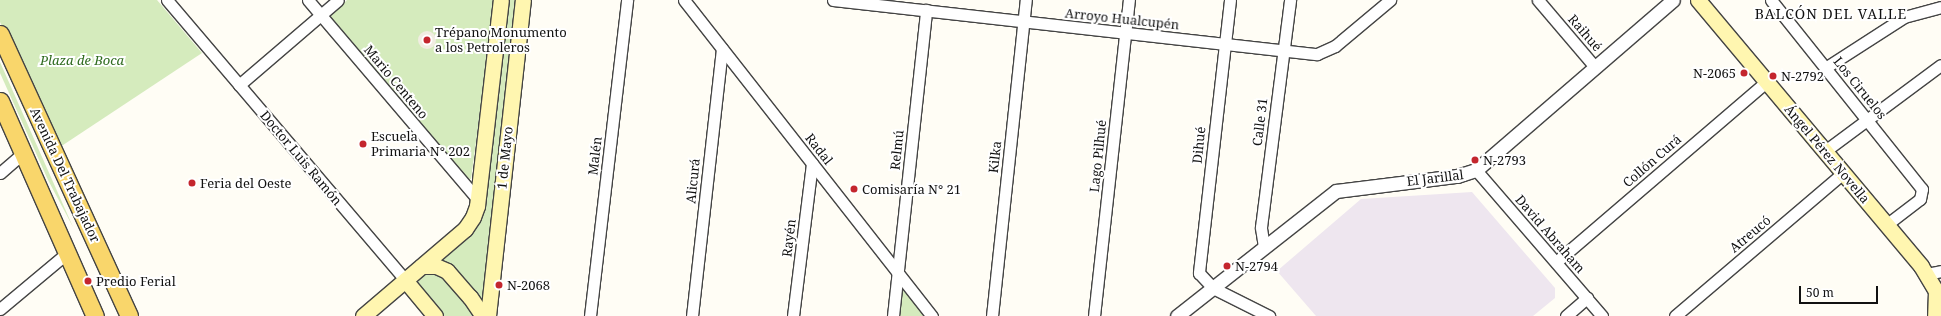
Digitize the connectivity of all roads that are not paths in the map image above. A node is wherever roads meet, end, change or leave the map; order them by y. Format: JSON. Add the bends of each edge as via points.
{"nodes":[{"id":1,"x":167,"y":0,"type":"edge"},
{"id":2,"x":308,"y":0,"type":"edge"},
{"id":3,"x":338,"y":0,"type":"edge"},
{"id":4,"x":501,"y":0,"type":"edge"},
{"id":5,"x":523,"y":0,"type":"edge"},
{"id":6,"x":628,"y":0,"type":"edge"},
{"id":7,"x":684,"y":0,"type":"edge"},
{"id":8,"x":833,"y":0,"type":"edge"},
{"id":9,"x":1026,"y":0,"type":"edge"},
{"id":10,"x":1129,"y":0,"type":"edge"},
{"id":11,"x":1230,"y":0,"type":"edge"},
{"id":12,"x":1290,"y":0,"type":"edge"},
{"id":13,"x":1390,"y":0,"type":"edge"},
{"id":14,"x":1538,"y":0,"type":"edge"},
{"id":15,"x":1673,"y":0,"type":"edge"},
{"id":16,"x":1698,"y":0,"type":"edge"},
{"id":17,"x":1771,"y":0,"type":"edge"},
{"id":18,"x":1941,"y":7,"type":"edge"},
{"id":19,"x":926,"y":10,"type":"junction"},
{"id":20,"x":321,"y":15,"type":"junction"},
{"id":21,"x":1023,"y":22,"type":"junction"},
{"id":22,"x":1126,"y":33,"type":"junction"},
{"id":23,"x":0,"y":34,"type":"edge"},
{"id":24,"x":1224,"y":44,"type":"junction"},
{"id":25,"x":722,"y":49,"type":"junction"},
{"id":26,"x":1283,"y":51,"type":"junction"},
{"id":27,"x":1941,"y":65,"type":"edge"},
{"id":28,"x":1595,"y":67,"type":"junction"},
{"id":29,"x":1825,"y":68,"type":"junction"},
{"id":30,"x":1766,"y":82,"type":"junction"},
{"id":31,"x":239,"y":85,"type":"junction"},
{"id":32,"x":0,"y":100,"type":"edge"},
{"id":33,"x":1867,"y":120,"type":"junction"},
{"id":34,"x":1825,"y":151,"type":"junction"},
{"id":35,"x":23,"y":153,"type":"junction"},
{"id":36,"x":812,"y":163,"type":"junction"},
{"id":37,"x":1476,"y":170,"type":"junction"},
{"id":38,"x":0,"y":173,"type":"edge"},
{"id":39,"x":1843,"y":173,"type":"junction"},
{"id":40,"x":478,"y":200,"type":"junction"},
{"id":41,"x":1886,"y":225,"type":"junction"},
{"id":42,"x":1264,"y":247,"type":"junction"},
{"id":43,"x":67,"y":253,"type":"junction"},
{"id":44,"x":1556,"y":262,"type":"junction"},
{"id":45,"x":422,"y":266,"type":"junction"},
{"id":46,"x":898,"y":271,"type":"junction"},
{"id":47,"x":1934,"y":273,"type":"edge"},
{"id":48,"x":405,"y":280,"type":"junction"},
{"id":49,"x":1212,"y":288,"type":"junction"},
{"id":50,"x":1587,"y":298,"type":"junction"},
{"id":51,"x":0,"y":309,"type":"edge"},
{"id":52,"x":95,"y":316,"type":"edge"},
{"id":53,"x":129,"y":316,"type":"edge"},
{"id":54,"x":363,"y":316,"type":"edge"},
{"id":55,"x":435,"y":316,"type":"edge"},
{"id":56,"x":483,"y":316,"type":"edge"},
{"id":57,"x":488,"y":316,"type":"edge"},
{"id":58,"x":590,"y":316,"type":"edge"},
{"id":59,"x":692,"y":316,"type":"edge"},
{"id":60,"x":793,"y":316,"type":"edge"},
{"id":61,"x":893,"y":316,"type":"edge"},
{"id":62,"x":932,"y":316,"type":"edge"},
{"id":63,"x":992,"y":316,"type":"edge"},
{"id":64,"x":1094,"y":316,"type":"edge"},
{"id":65,"x":1177,"y":316,"type":"edge"},
{"id":66,"x":1269,"y":316,"type":"edge"},
{"id":67,"x":1566,"y":316,"type":"edge"},
{"id":68,"x":1602,"y":316,"type":"edge"},
{"id":69,"x":1675,"y":316,"type":"edge"},
{"id":70,"x":1936,"y":316,"type":"edge"}],
"edges":[{"from":1,"to":31,"type":"street","name":"Doctor Luis Ramón"},
{"from":2,"to":20,"type":"street","name":"Mario Centeno"},
{"from":3,"to":20,"type":"street"},
{"from":4,"to":40,"type":"main road","name":"1 de Mayo"},
{"from":5,"to":57,"type":"main road","name":"1 de Mayo"},
{"from":6,"to":58,"type":"street","name":"Malén"},
{"from":7,"to":25,"type":"street","name":"Radal"},
{"from":8,"to":19,"type":"street","name":"Arroyo Hualcupén"},
{"from":9,"to":21,"type":"street","name":"Kilka"},
{"from":10,"to":22,"type":"street","name":"Lago Pilhué"},
{"from":11,"to":24,"type":"street","name":"Dihué"},
{"from":12,"to":26,"type":"street","name":"Calle 31"},
{"from":13,"to":26,"type":"street","name":"Arroyo Hualcupén","via":[[1329,50],[1317,54]]},
{"from":14,"to":28,"type":"street","name":"Raihué"},
{"from":15,"to":28,"type":"street","name":"El Jarillal"},
{"from":16,"to":30,"type":"main road","name":"Ángel Pérez Novella"},
{"from":17,"to":29,"type":"street","name":"Los Ciruelos"},
{"from":18,"to":29,"type":"street","via":[[1904,17]]},
{"from":19,"to":21,"type":"street","name":"Arroyo Hualcupén"},
{"from":19,"to":46,"type":"street","name":"Relmú"},
{"from":20,"to":31,"type":"street"},
{"from":20,"to":40,"type":"street","name":"Mario Centeno"},
{"from":21,"to":22,"type":"street","name":"Arroyo Hualcupén"},
{"from":21,"to":63,"type":"street","name":"Kilka"},
{"from":22,"to":24,"type":"street","name":"Arroyo Hualcupén"},
{"from":22,"to":64,"type":"street","name":"Lago Pilhué"},
{"from":23,"to":53,"type":"main road","name":"Avenida Del Trabajador"},
{"from":24,"to":26,"type":"street","name":"Arroyo Hualcupén"},
{"from":24,"to":49,"type":"street","name":"Dihué","via":[[1199,268],[1201,277]]},
{"from":25,"to":36,"type":"street","name":"Radal"},
{"from":25,"to":59,"type":"street","name":"Alicurá"},
{"from":26,"to":42,"type":"street","name":"Calle 31","via":[[1261,227]]},
{"from":27,"to":33,"type":"street"},
{"from":28,"to":37,"type":"street","name":"El Jarillal"},
{"from":29,"to":33,"type":"street","name":"Los Ciruelos"},
{"from":30,"to":34,"type":"main road","name":"Ángel Pérez Novella"},
{"from":30,"to":44,"type":"street","name":"Collón Curá"},
{"from":31,"to":48,"type":"street","name":"Doctor Luis Ramón"},
{"from":32,"to":35,"type":"main road"},
{"from":33,"to":34,"type":"street"},
{"from":33,"to":41,"type":"street","name":"Los Ciruelos","via":[[1920,185],[1922,196]]},
{"from":34,"to":39,"type":"main road","name":"Ángel Pérez Novella"},
{"from":35,"to":38,"type":"street"},
{"from":35,"to":43,"type":"main road"},
{"from":36,"to":46,"type":"street","name":"Radal"},
{"from":36,"to":60,"type":"street","name":"Rayén"},
{"from":37,"to":42,"type":"street","name":"El Jarillal","via":[[1463,176],[1336,191]]},
{"from":37,"to":44,"type":"street","name":"David Abraham"},
{"from":39,"to":41,"type":"main road","name":"Ángel Pérez Novella"},
{"from":39,"to":69,"type":"street","name":"Atreucó"},
{"from":40,"to":45,"type":"main road","name":"1 de Mayo","via":[[470,223]]},
{"from":41,"to":47,"type":"main road","name":"Ángel Pérez Novella"},
{"from":42,"to":49,"type":"street","name":"El Jarillal"},
{"from":43,"to":51,"type":"street"},
{"from":43,"to":52,"type":"main road"},
{"from":44,"to":50,"type":"street","name":"David Abraham"},
{"from":45,"to":48,"type":"main road","name":"1 de Mayo"},
{"from":45,"to":56,"type":"main road","via":[[436,266],[447,271]]},
{"from":46,"to":61,"type":"street","name":"Relmú"},
{"from":46,"to":62,"type":"street","name":"Radal"},
{"from":47,"to":70,"type":"main road","name":"Ángel Pérez Novella"},
{"from":48,"to":54,"type":"main road","name":"1 de Mayo"},
{"from":48,"to":55,"type":"main road","name":"Doctor Luis Ramón"},
{"from":49,"to":65,"type":"street","name":"El Jarillal"},
{"from":49,"to":66,"type":"street"},
{"from":50,"to":67,"type":"street"},
{"from":50,"to":68,"type":"street","name":"David Abraham"}]}
